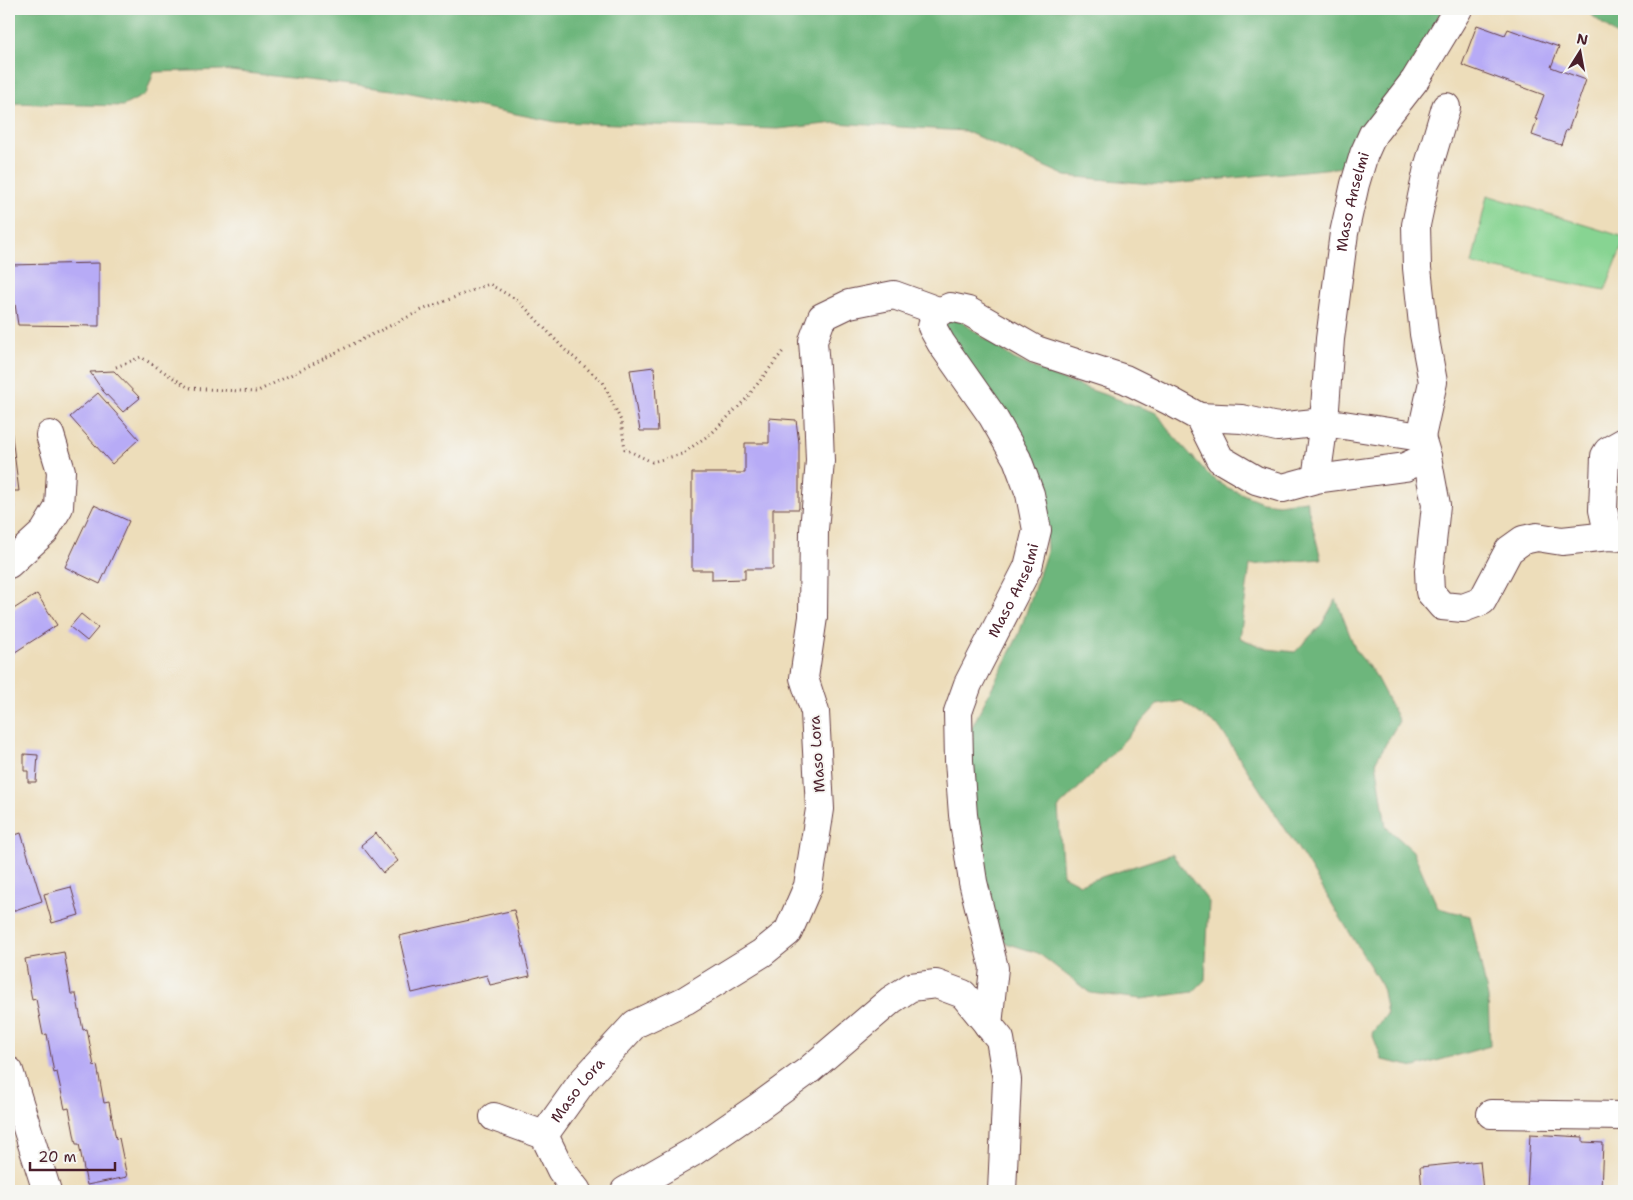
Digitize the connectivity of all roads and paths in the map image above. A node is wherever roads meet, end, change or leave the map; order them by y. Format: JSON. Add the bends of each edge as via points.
{"nodes":[{"id":1,"x":1458,"y":9,"type":"edge"},
{"id":2,"x":1446,"y":107,"type":"dead end"},
{"id":3,"x":938,"y":312,"type":"junction"},
{"id":4,"x":786,"y":349,"type":"dead end"},
{"id":5,"x":116,"y":367,"type":"dead end"},
{"id":6,"x":1199,"y":417,"type":"junction"},
{"id":7,"x":1324,"y":422,"type":"junction"},
{"id":8,"x":50,"y":435,"type":"dead end"},
{"id":9,"x":1624,"y":442,"type":"edge"},
{"id":10,"x":1424,"y":447,"type":"junction"},
{"id":11,"x":1316,"y":479,"type":"junction"},
{"id":12,"x":1616,"y":536,"type":"edge"},
{"id":13,"x":9,"y":564,"type":"edge"},
{"id":14,"x":988,"y":1025,"type":"junction"},
{"id":15,"x":9,"y":1071,"type":"edge"},
{"id":16,"x":1491,"y":1114,"type":"dead end"},
{"id":17,"x":1624,"y":1116,"type":"edge"},
{"id":18,"x":494,"y":1117,"type":"dead end"},
{"id":19,"x":544,"y":1135,"type":"junction"},
{"id":20,"x":47,"y":1191,"type":"edge"},
{"id":21,"x":577,"y":1191,"type":"edge"},
{"id":22,"x":625,"y":1191,"type":"edge"},
{"id":23,"x":1002,"y":1191,"type":"edge"}],
"edges":[{"from":1,"to":7,"type":"street","name":"Maso Anselmi","via":[[1415,80],[1373,134],[1364,154],[1344,233],[1330,339]]},
{"from":2,"to":10,"type":"street","via":[[1416,225],[1424,334],[1433,382]]},
{"from":3,"to":6,"type":"street","via":[[950,306],[968,311],[1036,350],[1126,378]]},
{"from":3,"to":14,"type":"street","name":"Maso Anselmi","via":[[932,327],[993,417],[1017,459],[1030,494],[1037,530],[1028,567],[968,684],[958,712],[963,815],[973,882],[994,968]]},
{"from":3,"to":19,"type":"street","name":"Maso Lora","via":[[894,295],[849,304],[822,317],[813,341],[820,461],[814,530],[813,617],[804,678],[815,712],[820,809],[808,886],[788,932],[762,953],[686,1000],[635,1024],[582,1082]]},
{"from":4,"to":5,"type":"path","via":[[745,400],[713,432],[682,454],[652,462],[625,449],[621,421],[603,382],[565,350],[519,301],[489,284],[422,310],[256,392],[189,388],[141,358]]},
{"from":6,"to":7,"type":"street","via":[[1242,419],[1277,427]]},
{"from":6,"to":11,"type":"street","via":[[1220,459],[1256,480],[1283,488]]},
{"from":7,"to":10,"type":"street"},
{"from":7,"to":11,"type":"street","name":"Maso Anselmi"},
{"from":8,"to":13,"type":"street","via":[[61,472],[59,507],[44,532]]},
{"from":9,"to":12,"type":"street","via":[[1605,456],[1603,510]]},
{"from":10,"to":11,"type":"street","via":[[1405,467]]},
{"from":10,"to":12,"type":"street","via":[[1436,505],[1430,592],[1442,606],[1463,608],[1482,601],[1509,550],[1523,540],[1537,537],[1562,541]]},
{"from":14,"to":22,"type":"street","via":[[963,994],[936,984],[912,987],[891,1000],[809,1070],[757,1108],[693,1152]]},
{"from":14,"to":23,"type":"street","via":[[1000,1039],[1006,1080]]},
{"from":15,"to":20,"type":"street"},
{"from":16,"to":17,"type":"street"},
{"from":18,"to":19,"type":"street","name":"Maso Lora"},
{"from":19,"to":21,"type":"street","name":"Maso Lora"}]}
